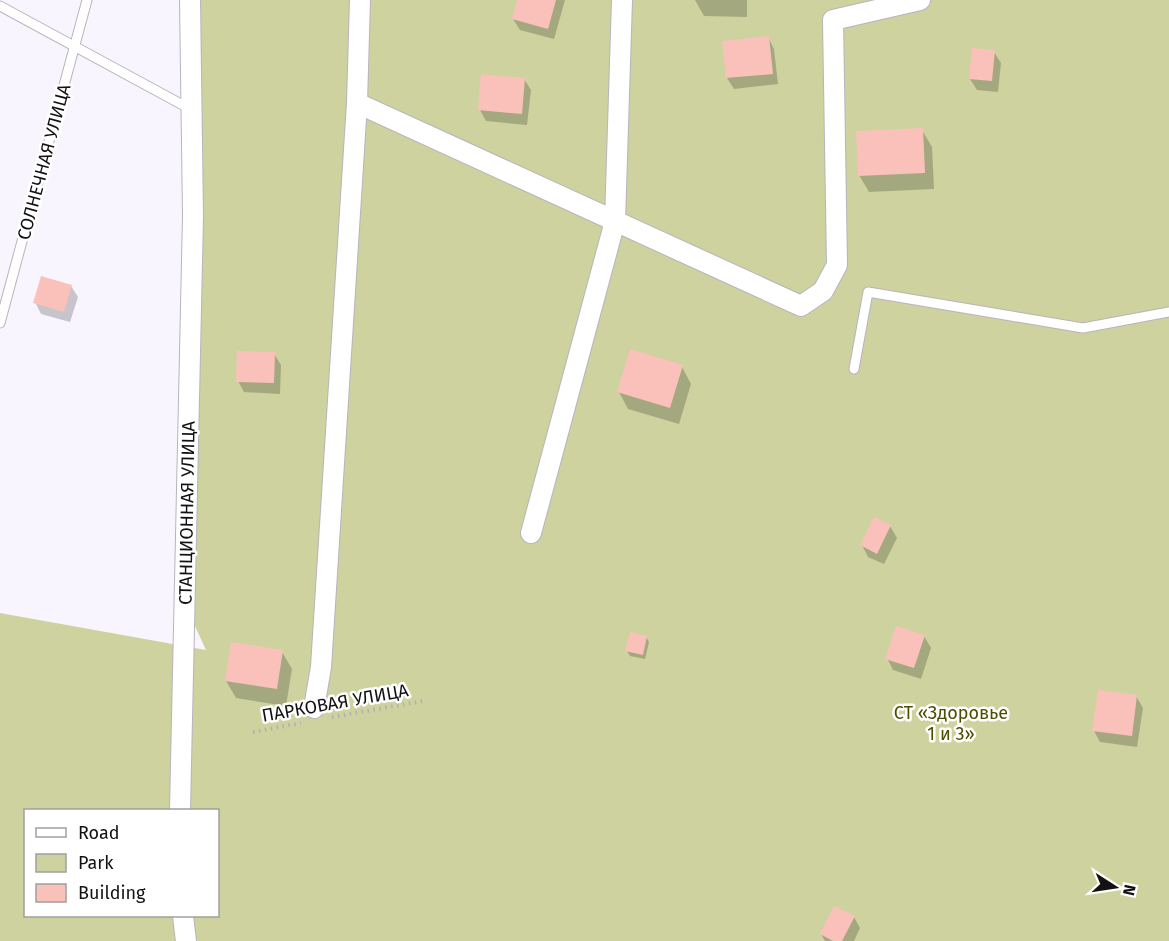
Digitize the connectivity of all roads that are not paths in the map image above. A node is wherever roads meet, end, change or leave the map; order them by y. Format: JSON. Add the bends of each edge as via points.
{"nodes":[{"id":1,"x":87,"y":0,"type":"edge"},
{"id":2,"x":190,"y":0,"type":"edge"},
{"id":3,"x":360,"y":0,"type":"edge"},
{"id":4,"x":622,"y":0,"type":"edge"},
{"id":5,"x":920,"y":0,"type":"edge"},
{"id":6,"x":898,"y":3,"type":"edge"},
{"id":7,"x":0,"y":6,"type":"edge"},
{"id":8,"x":75,"y":46,"type":"junction"},
{"id":9,"x":357,"y":103,"type":"junction"},
{"id":10,"x":192,"y":110,"type":"junction"},
{"id":11,"x":615,"y":221,"type":"junction"},
{"id":12,"x":1169,"y":312,"type":"edge"},
{"id":13,"x":0,"y":323,"type":"edge"},
{"id":14,"x":854,"y":369,"type":"dead end"},
{"id":15,"x":531,"y":533,"type":"dead end"},
{"id":16,"x":315,"y":716,"type":"road end"},
{"id":17,"x":180,"y":809,"type":"edge"},
{"id":18,"x":183,"y":917,"type":"edge"},
{"id":19,"x":186,"y":941,"type":"edge"}],
"edges":[{"from":1,"to":8,"type":"lane","name":"СОЛНЕЧНАЯ УЛИЦА"},
{"from":2,"to":10,"type":"street","name":"СТАНЦИОННАЯ УЛИЦА"},
{"from":3,"to":9,"type":"street"},
{"from":4,"to":11,"type":"street"},
{"from":5,"to":6,"type":"street"},
{"from":6,"to":11,"type":"street","via":[[833,20],[837,265],[823,291],[801,306]]},
{"from":7,"to":8,"type":"lane"},
{"from":8,"to":10,"type":"lane"},
{"from":8,"to":13,"type":"lane","name":"СОЛНЕЧНАЯ УЛИЦА"},
{"from":9,"to":11,"type":"street"},
{"from":9,"to":16,"type":"street"},
{"from":10,"to":17,"type":"street","name":"СТАНЦИОННАЯ УЛИЦА"},
{"from":11,"to":15,"type":"street"},
{"from":12,"to":14,"type":"lane","via":[[1083,328],[868,292]]},
{"from":18,"to":19,"type":"street"}]}
